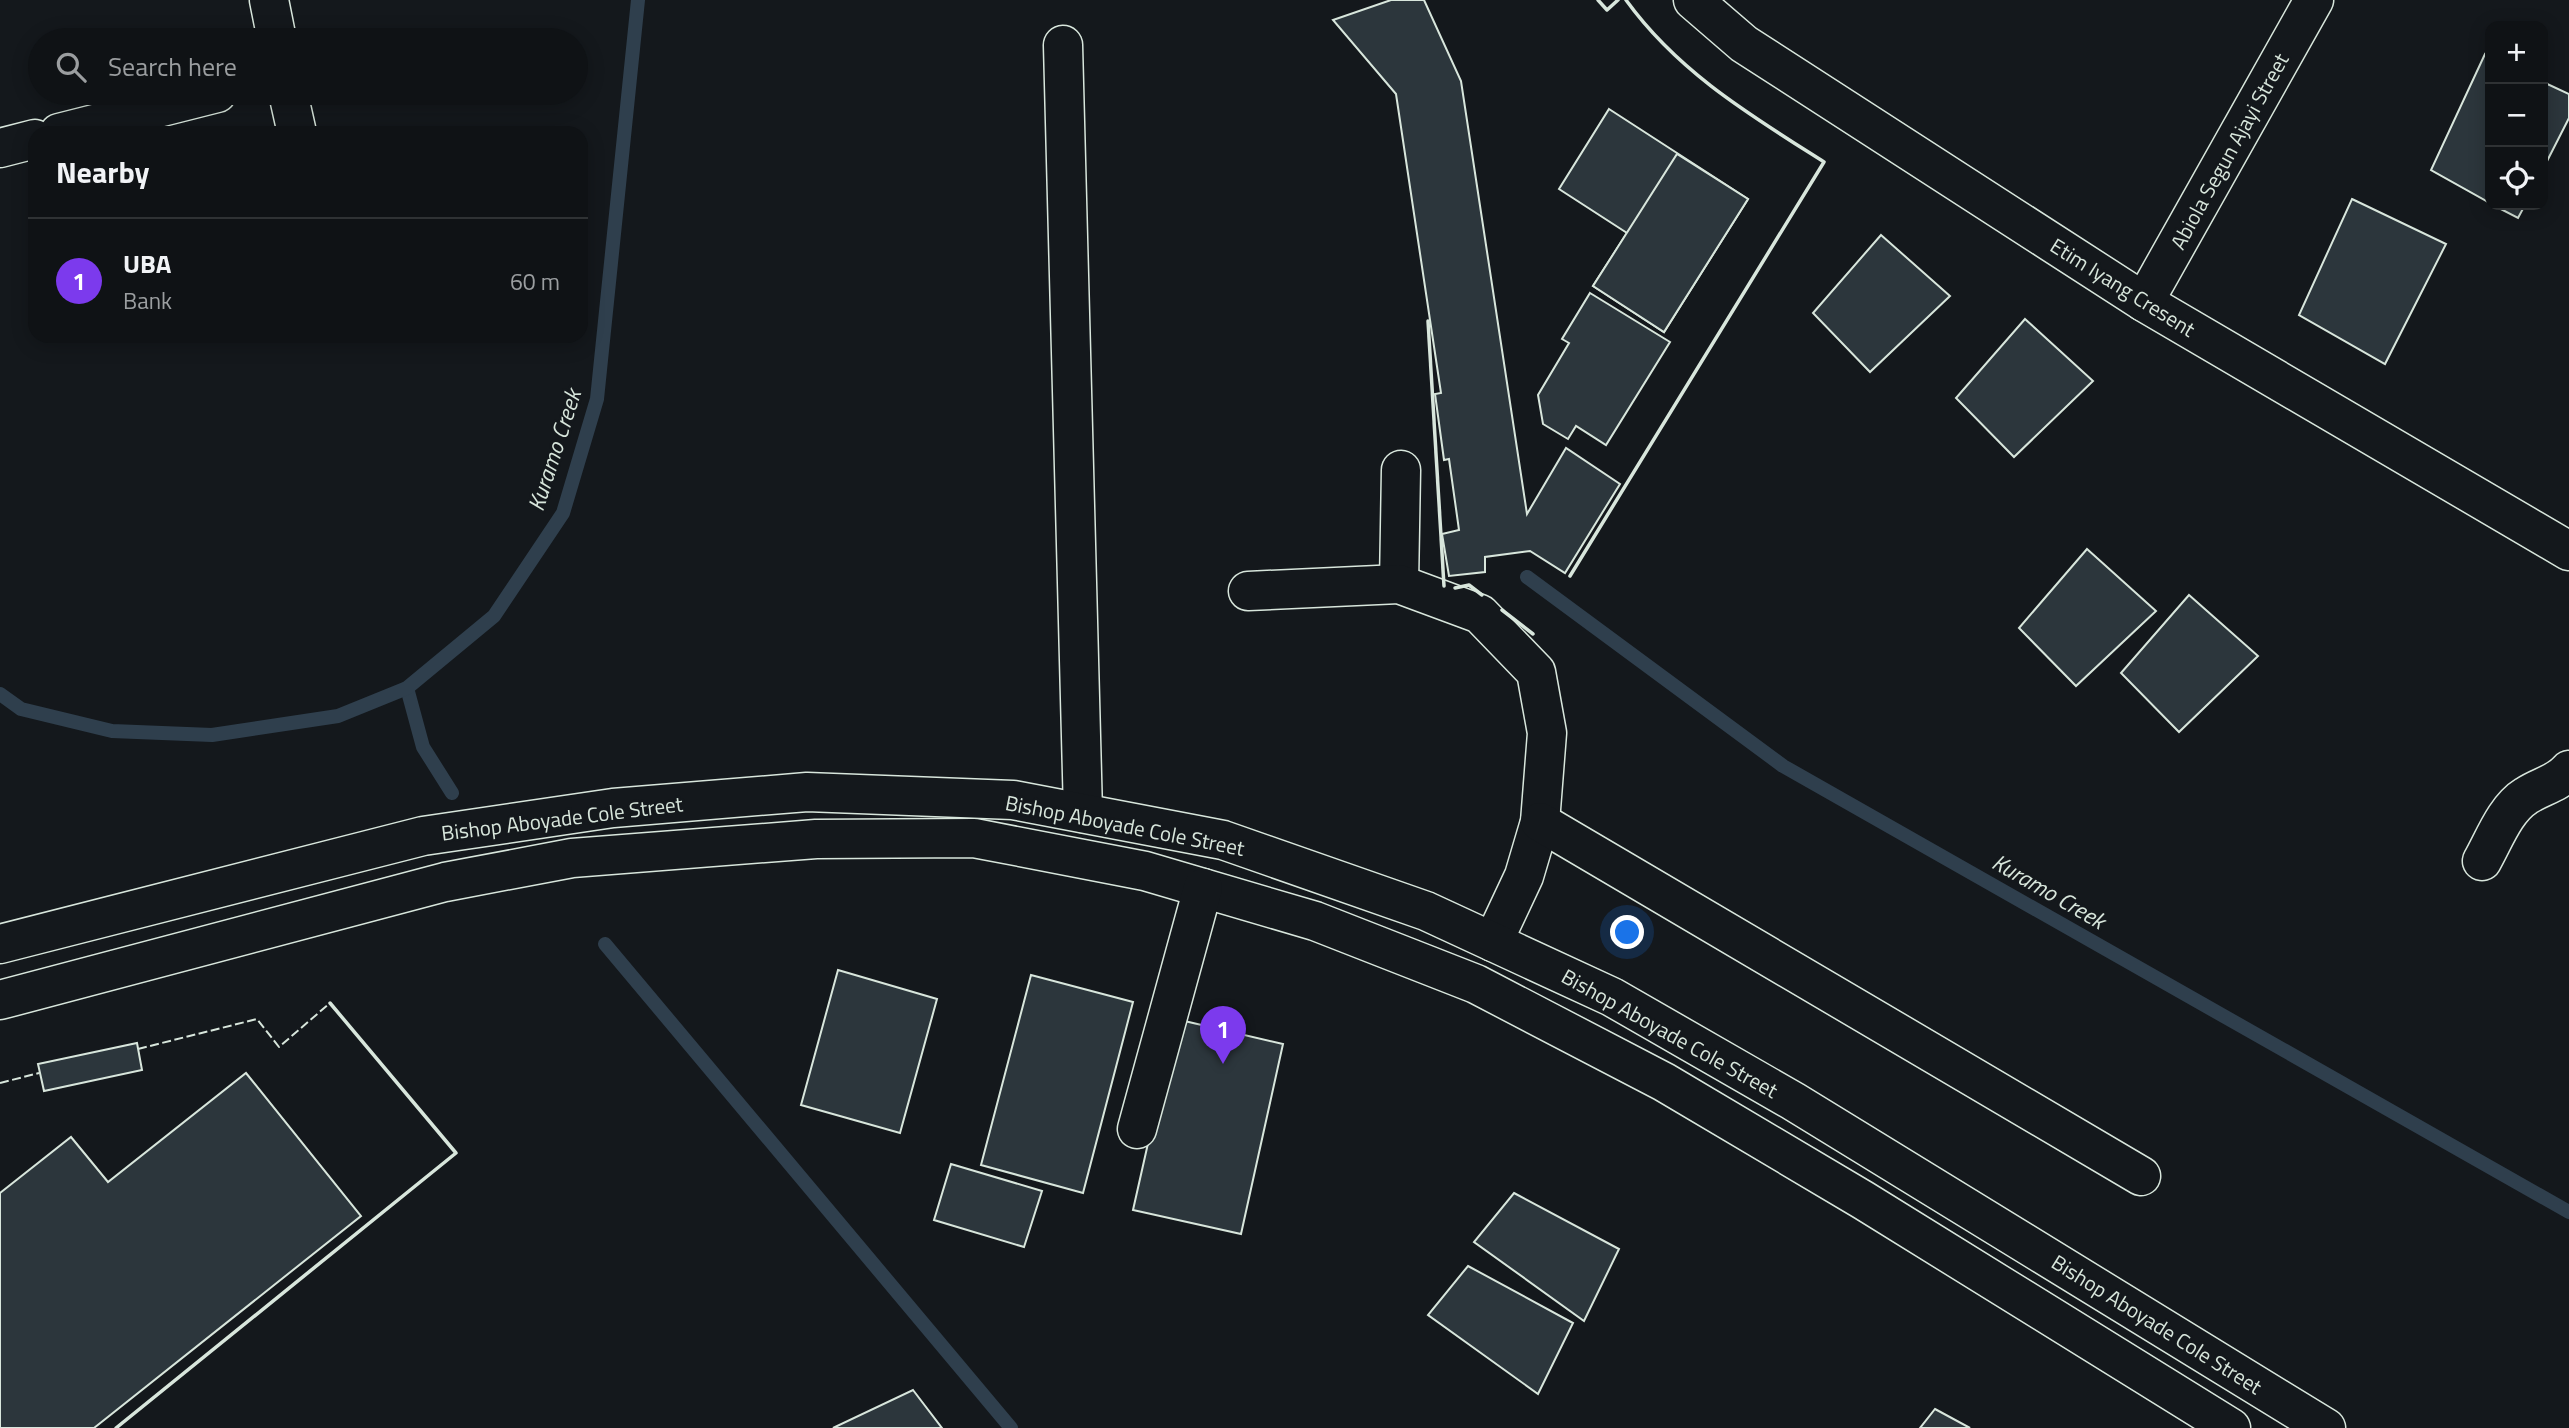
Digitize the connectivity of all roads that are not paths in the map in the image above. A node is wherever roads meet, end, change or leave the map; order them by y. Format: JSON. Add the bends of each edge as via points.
{"nodes":[{"id":1,"x":269,"y":0,"type":"edge"},
{"id":2,"x":1693,"y":0,"type":"edge"},
{"id":3,"x":2314,"y":0,"type":"edge"},
{"id":4,"x":275,"y":28,"type":"edge"},
{"id":5,"x":1063,"y":45,"type":"dead end"},
{"id":6,"x":169,"y":105,"type":"edge"},
{"id":7,"x":291,"y":105,"type":"edge"},
{"id":8,"x":86,"y":126,"type":"edge"},
{"id":9,"x":295,"y":126,"type":"edge"},
{"id":10,"x":28,"y":141,"type":"edge"},
{"id":11,"x":0,"y":148,"type":"edge"},
{"id":12,"x":2144,"y":302,"type":"junction"},
{"id":13,"x":1401,"y":470,"type":"dead end"},
{"id":14,"x":2569,"y":551,"type":"edge"},
{"id":15,"x":1399,"y":584,"type":"junction"},
{"id":16,"x":1248,"y":591,"type":"dead end"},
{"id":17,"x":2569,"y":770,"type":"edge"},
{"id":18,"x":1083,"y":813,"type":"junction"},
{"id":19,"x":1540,"y":822,"type":"junction"},
{"id":20,"x":2482,"y":861,"type":"dead end"},
{"id":21,"x":1203,"y":888,"type":"junction"},
{"id":22,"x":1493,"y":942,"type":"junction"},
{"id":23,"x":0,"y":944,"type":"edge"},
{"id":24,"x":0,"y":1000,"type":"edge"},
{"id":25,"x":1137,"y":1129,"type":"dead end"},
{"id":26,"x":2141,"y":1176,"type":"dead end"},
{"id":27,"x":2231,"y":1428,"type":"edge"},
{"id":28,"x":2326,"y":1428,"type":"edge"}],
"edges":[{"from":1,"to":4,"type":"street"},
{"from":2,"to":12,"type":"street","name":"Etim Iyang Cresent","via":[[1744,44]]},
{"from":3,"to":12,"type":"street","name":"Abiola Segun Ajayi Street"},
{"from":5,"to":18,"type":"street"},
{"from":6,"to":8,"type":"street"},
{"from":7,"to":9,"type":"street"},
{"from":10,"to":11,"type":"street"},
{"from":12,"to":14,"type":"street","name":"Etim Iyang Cresent"},
{"from":13,"to":15,"type":"street"},
{"from":15,"to":16,"type":"street"},
{"from":15,"to":19,"type":"street","via":[[1480,614],[1536,672],[1547,733]]},
{"from":17,"to":20,"type":"street","via":[[2561,780],[2514,805]]},
{"from":18,"to":22,"type":"street","name":"Bishop Aboyade Cole Street","via":[[1223,840],[1426,911]]},
{"from":18,"to":23,"type":"street","name":"Bishop Aboyade Cole Street","via":[[1013,800],[807,792],[613,808],[423,836]]},
{"from":19,"to":22,"type":"street","via":[[1524,876]]},
{"from":19,"to":26,"type":"street"},
{"from":21,"to":24,"type":"street","name":"Bishop Aboyade Cole Street","via":[[1145,871],[974,838],[816,839],[572,858],[445,882]]},
{"from":21,"to":25,"type":"street"},
{"from":21,"to":27,"type":"street","name":"Bishop Aboyade Cole Street","via":[[1315,920],[1476,984],[1664,1082]]},
{"from":22,"to":28,"type":"street","name":"Bishop Aboyade Cole Street","via":[[1612,997],[1793,1101]]}]}
